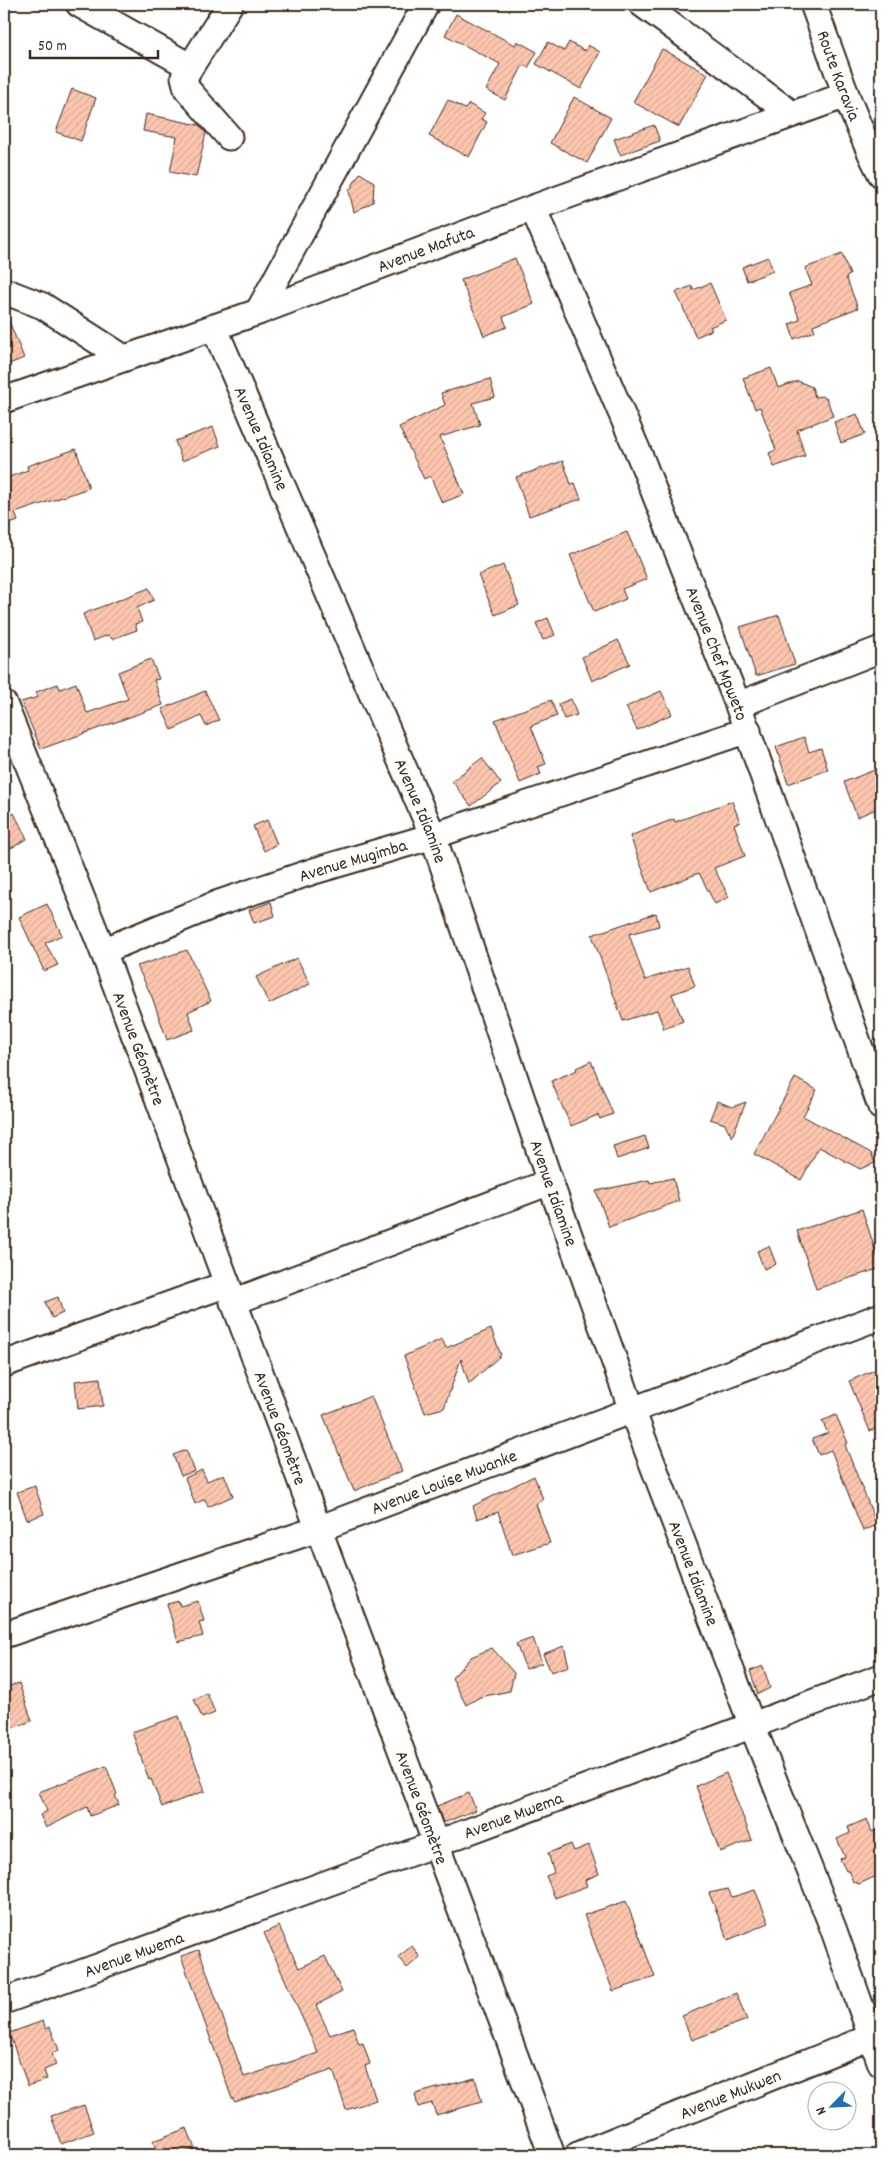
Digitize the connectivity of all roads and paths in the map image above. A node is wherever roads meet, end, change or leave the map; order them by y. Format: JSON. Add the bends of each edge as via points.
{"nodes":[{"id":1,"x":80,"y":4,"type":"edge"},
{"id":2,"x":230,"y":4,"type":"edge"},
{"id":3,"x":426,"y":4,"type":"edge"},
{"id":4,"x":642,"y":4,"type":"edge"},
{"id":5,"x":813,"y":4,"type":"edge"},
{"id":6,"x":189,"y":66,"type":"junction"},
{"id":7,"x":846,"y":95,"type":"junction"},
{"id":8,"x":792,"y":114,"type":"junction"},
{"id":9,"x":229,"y":136,"type":"dead end"},
{"id":10,"x":881,"y":174,"type":"edge"},
{"id":11,"x":533,"y":208,"type":"junction"},
{"id":12,"x":4,"y":291,"type":"edge"},
{"id":13,"x":258,"y":312,"type":"junction"},
{"id":14,"x":214,"y":328,"type":"junction"},
{"id":15,"x":124,"y":358,"type":"junction"},
{"id":16,"x":4,"y":400,"type":"edge"},
{"id":17,"x":881,"y":649,"type":"edge"},
{"id":18,"x":4,"y":704,"type":"edge"},
{"id":19,"x":738,"y":704,"type":"junction"},
{"id":20,"x":748,"y":730,"type":"junction"},
{"id":21,"x":433,"y":836,"type":"junction"},
{"id":22,"x":103,"y":951,"type":"junction"},
{"id":23,"x":881,"y":1107,"type":"edge"},
{"id":24,"x":550,"y":1182,"type":"junction"},
{"id":25,"x":230,"y":1293,"type":"junction"},
{"id":26,"x":881,"y":1316,"type":"edge"},
{"id":27,"x":4,"y":1364,"type":"edge"},
{"id":28,"x":632,"y":1410,"type":"junction"},
{"id":29,"x":318,"y":1529,"type":"junction"},
{"id":30,"x":4,"y":1635,"type":"edge"},
{"id":31,"x":881,"y":1677,"type":"edge"},
{"id":32,"x":752,"y":1725,"type":"junction"},
{"id":33,"x":436,"y":1844,"type":"junction"},
{"id":34,"x":4,"y":2001,"type":"edge"},
{"id":35,"x":877,"y":2034,"type":"edge"},
{"id":36,"x":881,"y":2064,"type":"edge"},
{"id":37,"x":552,"y":2155,"type":"edge"},
{"id":38,"x":578,"y":2155,"type":"edge"}],
"edges":[{"from":1,"to":6,"type":"street"},
{"from":2,"to":6,"type":"street"},
{"from":3,"to":13,"type":"street"},
{"from":4,"to":8,"type":"street"},
{"from":5,"to":7,"type":"street","name":"Route Karavia"},
{"from":6,"to":9,"type":"street","via":[[184,77],[187,89]]},
{"from":7,"to":8,"type":"street","name":"Avenue Mafuta"},
{"from":7,"to":10,"type":"street","name":"Route Karavia"},
{"from":8,"to":11,"type":"street","name":"Avenue Mafuta"},
{"from":11,"to":13,"type":"street","name":"Avenue Mafuta"},
{"from":11,"to":19,"type":"street","name":"Avenue Chef Mpweto","via":[[642,461]]},
{"from":12,"to":15,"type":"street","via":[[42,306]]},
{"from":13,"to":14,"type":"street","name":"Avenue Mafuta"},
{"from":14,"to":15,"type":"street","name":"Avenue Mafuta"},
{"from":14,"to":21,"type":"street","name":"Avenue Idiamine"},
{"from":15,"to":16,"type":"street","name":"Avenue Mafuta"},
{"from":17,"to":19,"type":"street"},
{"from":18,"to":22,"type":"street","name":"Avenue Géomètre"},
{"from":19,"to":20,"type":"street","name":"Avenue Chef Mpweto"},
{"from":20,"to":21,"type":"street","name":"Avenue Mugimba"},
{"from":20,"to":23,"type":"street","name":"Avenue Chef Mpweto"},
{"from":21,"to":22,"type":"street","name":"Avenue Mugimba","via":[[218,903]]},
{"from":21,"to":24,"type":"street","name":"Avenue Idiamine"},
{"from":22,"to":25,"type":"street","name":"Avenue Géomètre"},
{"from":24,"to":25,"type":"street"},
{"from":24,"to":28,"type":"street","name":"Avenue Idiamine"},
{"from":25,"to":27,"type":"street"},
{"from":25,"to":29,"type":"street","name":"Avenue Géomètre"},
{"from":26,"to":28,"type":"street","name":"Avenue Louise Mwanke"},
{"from":28,"to":29,"type":"street","name":"Avenue Louise Mwanke"},
{"from":28,"to":32,"type":"street","name":"Avenue Idiamine"},
{"from":29,"to":30,"type":"street","name":"Avenue Louise Mwanke"},
{"from":29,"to":33,"type":"street","name":"Avenue Géomètre"},
{"from":31,"to":32,"type":"street","name":"Avenue Mwema"},
{"from":32,"to":33,"type":"street","name":"Avenue Mwema"},
{"from":32,"to":35,"type":"street","name":"Avenue Idiamine"},
{"from":33,"to":34,"type":"street","name":"Avenue Mwema"},
{"from":33,"to":37,"type":"street","name":"Avenue Géomètre"},
{"from":35,"to":36,"type":"street","name":"Avenue Idiamine"},
{"from":35,"to":38,"type":"street","name":"Avenue Mukwen"}]}
